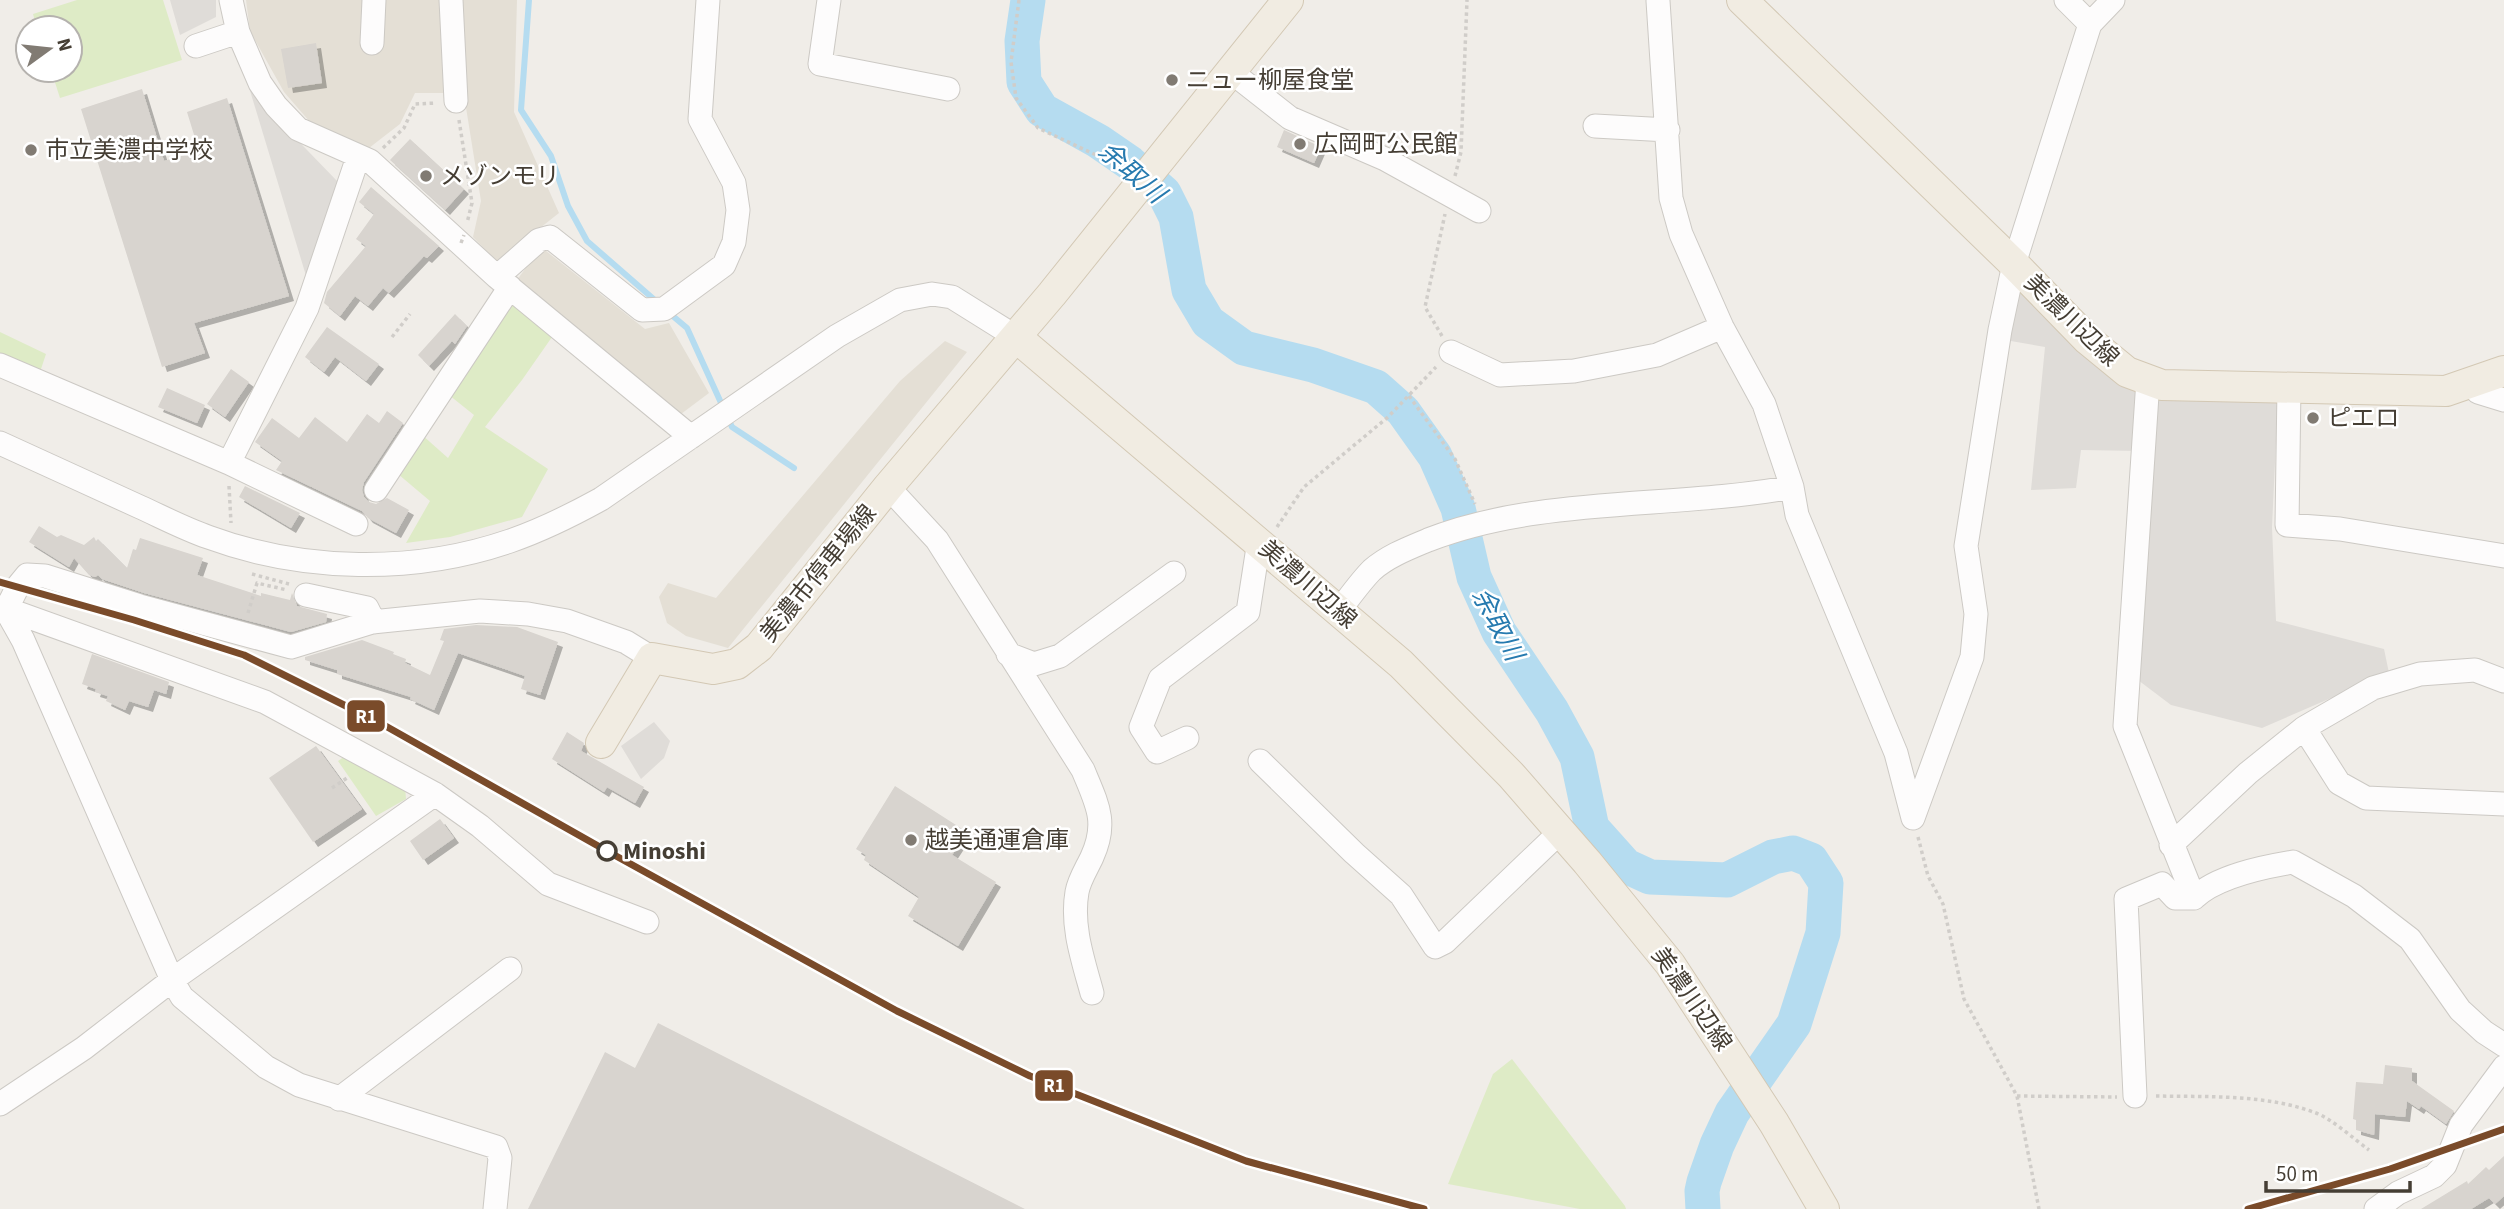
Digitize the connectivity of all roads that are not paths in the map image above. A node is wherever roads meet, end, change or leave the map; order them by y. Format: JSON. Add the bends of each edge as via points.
{"nodes":[{"id":1,"x":231,"y":0,"type":"edge"},
{"id":2,"x":374,"y":0,"type":"edge"},
{"id":3,"x":451,"y":0,"type":"edge"},
{"id":4,"x":708,"y":0,"type":"edge"},
{"id":5,"x":829,"y":0,"type":"edge"},
{"id":6,"x":1287,"y":0,"type":"edge"},
{"id":7,"x":1650,"y":0,"type":"edge"},
{"id":8,"x":1659,"y":0,"type":"edge"},
{"id":9,"x":1742,"y":0,"type":"edge"},
{"id":10,"x":2066,"y":0,"type":"edge"},
{"id":11,"x":2113,"y":0,"type":"edge"},
{"id":12,"x":2090,"y":24,"type":"junction"},
{"id":13,"x":238,"y":32,"type":"junction"},
{"id":14,"x":372,"y":43,"type":"dead end"},
{"id":15,"x":196,"y":46,"type":"dead end"},
{"id":16,"x":1230,"y":71,"type":"junction"},
{"id":17,"x":948,"y":89,"type":"dead end"},
{"id":18,"x":456,"y":101,"type":"road end"},
{"id":19,"x":1595,"y":126,"type":"dead end"},
{"id":20,"x":1668,"y":130,"type":"junction"},
{"id":21,"x":361,"y":163,"type":"junction"},
{"id":22,"x":1479,"y":211,"type":"dead end"},
{"id":23,"x":2014,"y":264,"type":"junction"},
{"id":24,"x":503,"y":282,"type":"junction"},
{"id":25,"x":1722,"y":327,"type":"junction"},
{"id":26,"x":1016,"y":337,"type":"junction"},
{"id":27,"x":1451,"y":352,"type":"road end"},
{"id":28,"x":0,"y":365,"type":"edge"},
{"id":29,"x":2504,"y":371,"type":"edge"},
{"id":30,"x":2148,"y":380,"type":"junction"},
{"id":31,"x":2472,"y":383,"type":"junction"},
{"id":32,"x":2290,"y":387,"type":"junction"},
{"id":33,"x":2504,"y":400,"type":"edge"},
{"id":34,"x":691,"y":437,"type":"junction"},
{"id":35,"x":0,"y":443,"type":"edge"},
{"id":36,"x":229,"y":463,"type":"junction"},
{"id":37,"x":888,"y":486,"type":"junction"},
{"id":38,"x":1792,"y":487,"type":"junction"},
{"id":39,"x":376,"y":490,"type":"dead end"},
{"id":40,"x":356,"y":524,"type":"dead end"},
{"id":41,"x":1262,"y":544,"type":"junction"},
{"id":42,"x":2504,"y":556,"type":"edge"},
{"id":43,"x":1174,"y":573,"type":"dead end"},
{"id":44,"x":306,"y":595,"type":"road end"},
{"id":45,"x":2,"y":609,"type":"edge"},
{"id":46,"x":1338,"y":611,"type":"junction"},
{"id":47,"x":374,"y":622,"type":"junction"},
{"id":48,"x":1009,"y":654,"type":"junction"},
{"id":49,"x":652,"y":658,"type":"junction"},
{"id":50,"x":2504,"y":681,"type":"edge"},
{"id":51,"x":2304,"y":728,"type":"junction"},
{"id":52,"x":1187,"y":737,"type":"dead end"},
{"id":53,"x":601,"y":743,"type":"dead end"},
{"id":54,"x":1260,"y":761,"type":"dead end"},
{"id":55,"x":435,"y":794,"type":"junction"},
{"id":56,"x":2504,"y":804,"type":"edge"},
{"id":57,"x":1560,"y":832,"type":"junction"},
{"id":58,"x":2172,"y":845,"type":"junction"},
{"id":59,"x":2194,"y":898,"type":"junction"},
{"id":60,"x":647,"y":922,"type":"dead end"},
{"id":61,"x":510,"y":969,"type":"dead end"},
{"id":62,"x":172,"y":980,"type":"junction"},
{"id":63,"x":1092,"y":993,"type":"dead end"},
{"id":64,"x":2504,"y":1045,"type":"edge"},
{"id":65,"x":2504,"y":1067,"type":"edge"},
{"id":66,"x":2135,"y":1096,"type":"road end"},
{"id":67,"x":339,"y":1099,"type":"junction"},
{"id":68,"x":0,"y":1104,"type":"edge"},
{"id":69,"x":495,"y":1209,"type":"edge"},
{"id":70,"x":1824,"y":1209,"type":"edge"},
{"id":71,"x":2376,"y":1209,"type":"edge"}],
"edges":[{"from":1,"to":13,"type":"street"},
{"from":2,"to":14,"type":"street"},
{"from":3,"to":18,"type":"street"},
{"from":4,"to":24,"type":"street","via":[[700,120],[734,183],[738,210],[734,242],[724,265],[669,305],[642,310],[550,237],[539,240]]},
{"from":5,"to":17,"type":"street","via":[[820,64]]},
{"from":6,"to":16,"type":"main road"},
{"from":7,"to":8,"type":"street"},
{"from":8,"to":20,"type":"street"},
{"from":9,"to":23,"type":"main road","name":"美濃川辺線"},
{"from":10,"to":12,"type":"street"},
{"from":11,"to":12,"type":"street"},
{"from":12,"to":23,"type":"street"},
{"from":13,"to":15,"type":"street"},
{"from":13,"to":21,"type":"street","via":[[260,83],[276,106],[298,129]]},
{"from":16,"to":22,"type":"street","via":[[1290,118],[1385,159]]},
{"from":16,"to":26,"type":"main road"},
{"from":19,"to":20,"type":"street"},
{"from":20,"to":25,"type":"street","via":[[1671,198]]},
{"from":21,"to":24,"type":"street"},
{"from":21,"to":36,"type":"street","via":[[307,308]]},
{"from":23,"to":30,"type":"main road","name":"美濃川辺線","via":[[2088,340],[2127,372]]},
{"from":23,"to":38,"type":"street","via":[[1966,545],[1976,614],[1972,657],[1913,818],[1896,753],[1797,515]]},
{"from":24,"to":34,"type":"street"},
{"from":24,"to":39,"type":"street"},
{"from":25,"to":27,"type":"street","via":[[1657,355],[1574,371],[1500,375]]},
{"from":25,"to":38,"type":"street","via":[[1764,404]]},
{"from":26,"to":34,"type":"street","via":[[952,297],[917,296],[890,305],[837,336]]},
{"from":26,"to":37,"type":"main road","name":"美濃市停車場線"},
{"from":26,"to":41,"type":"main road","name":"美濃川辺線"},
{"from":28,"to":36,"type":"street"},
{"from":29,"to":31,"type":"main road","name":"美濃川辺線"},
{"from":30,"to":32,"type":"main road","name":"美濃川辺線","via":[[2162,385]]},
{"from":30,"to":58,"type":"street","via":[[2125,726]]},
{"from":31,"to":32,"type":"main road","name":"美濃川辺線","via":[[2446,391]]},
{"from":31,"to":33,"type":"street","via":[[2478,391]]},
{"from":32,"to":42,"type":"street","via":[[2287,525],[2340,529]]},
{"from":34,"to":35,"type":"street","via":[[601,499],[534,532],[481,550],[397,564],[334,564],[248,550],[206,537]]},
{"from":36,"to":40,"type":"street"},
{"from":37,"to":48,"type":"street","via":[[937,540]]},
{"from":37,"to":49,"type":"main road","name":"美濃市停車場線","via":[[759,647],[737,664],[713,669]]},
{"from":38,"to":46,"type":"street","via":[[1478,523],[1403,550],[1373,570]]},
{"from":41,"to":46,"type":"main road","name":"美濃川辺線"},
{"from":41,"to":52,"type":"street","via":[[1248,612],[1160,679],[1141,727],[1157,752]]},
{"from":43,"to":48,"type":"street","via":[[1060,656],[1034,664]]},
{"from":44,"to":47,"type":"street","via":[[367,608]]},
{"from":45,"to":47,"type":"street","via":[[27,575],[45,576],[291,647]]},
{"from":45,"to":55,"type":"street","via":[[265,702]]},
{"from":45,"to":62,"type":"street","via":[[29,653]]},
{"from":46,"to":57,"type":"main road","name":"美濃川辺線","via":[[1401,664],[1511,775]]},
{"from":47,"to":49,"type":"street","via":[[481,611],[528,614],[566,621],[626,642]]},
{"from":48,"to":63,"type":"street","via":[[1083,770],[1099,810],[1100,839],[1077,889],[1075,918]]},
{"from":49,"to":53,"type":"main road"},
{"from":50,"to":51,"type":"street","via":[[2474,670],[2420,674],[2373,688]]},
{"from":51,"to":56,"type":"street","via":[[2339,783],[2367,799]]},
{"from":51,"to":58,"type":"street"},
{"from":54,"to":57,"type":"street","via":[[1401,895],[1435,947]]},
{"from":55,"to":60,"type":"street","via":[[548,884]]},
{"from":55,"to":62,"type":"street"},
{"from":57,"to":70,"type":"main road","name":"美濃川辺線","via":[[1670,964]]},
{"from":58,"to":59,"type":"street"},
{"from":59,"to":64,"type":"street","via":[[2204,889],[2249,872],[2294,862],[2354,896],[2410,939],[2460,1010]]},
{"from":59,"to":66,"type":"street","via":[[2175,898],[2162,884],[2126,899]]},
{"from":61,"to":67,"type":"street"},
{"from":62,"to":67,"type":"street","via":[[182,997],[266,1068]]},
{"from":62,"to":68,"type":"street","via":[[84,1048]]},
{"from":65,"to":71,"type":"street","via":[[2461,1125],[2445,1165]]},
{"from":67,"to":69,"type":"street","via":[[496,1146],[500,1158]]}]}
